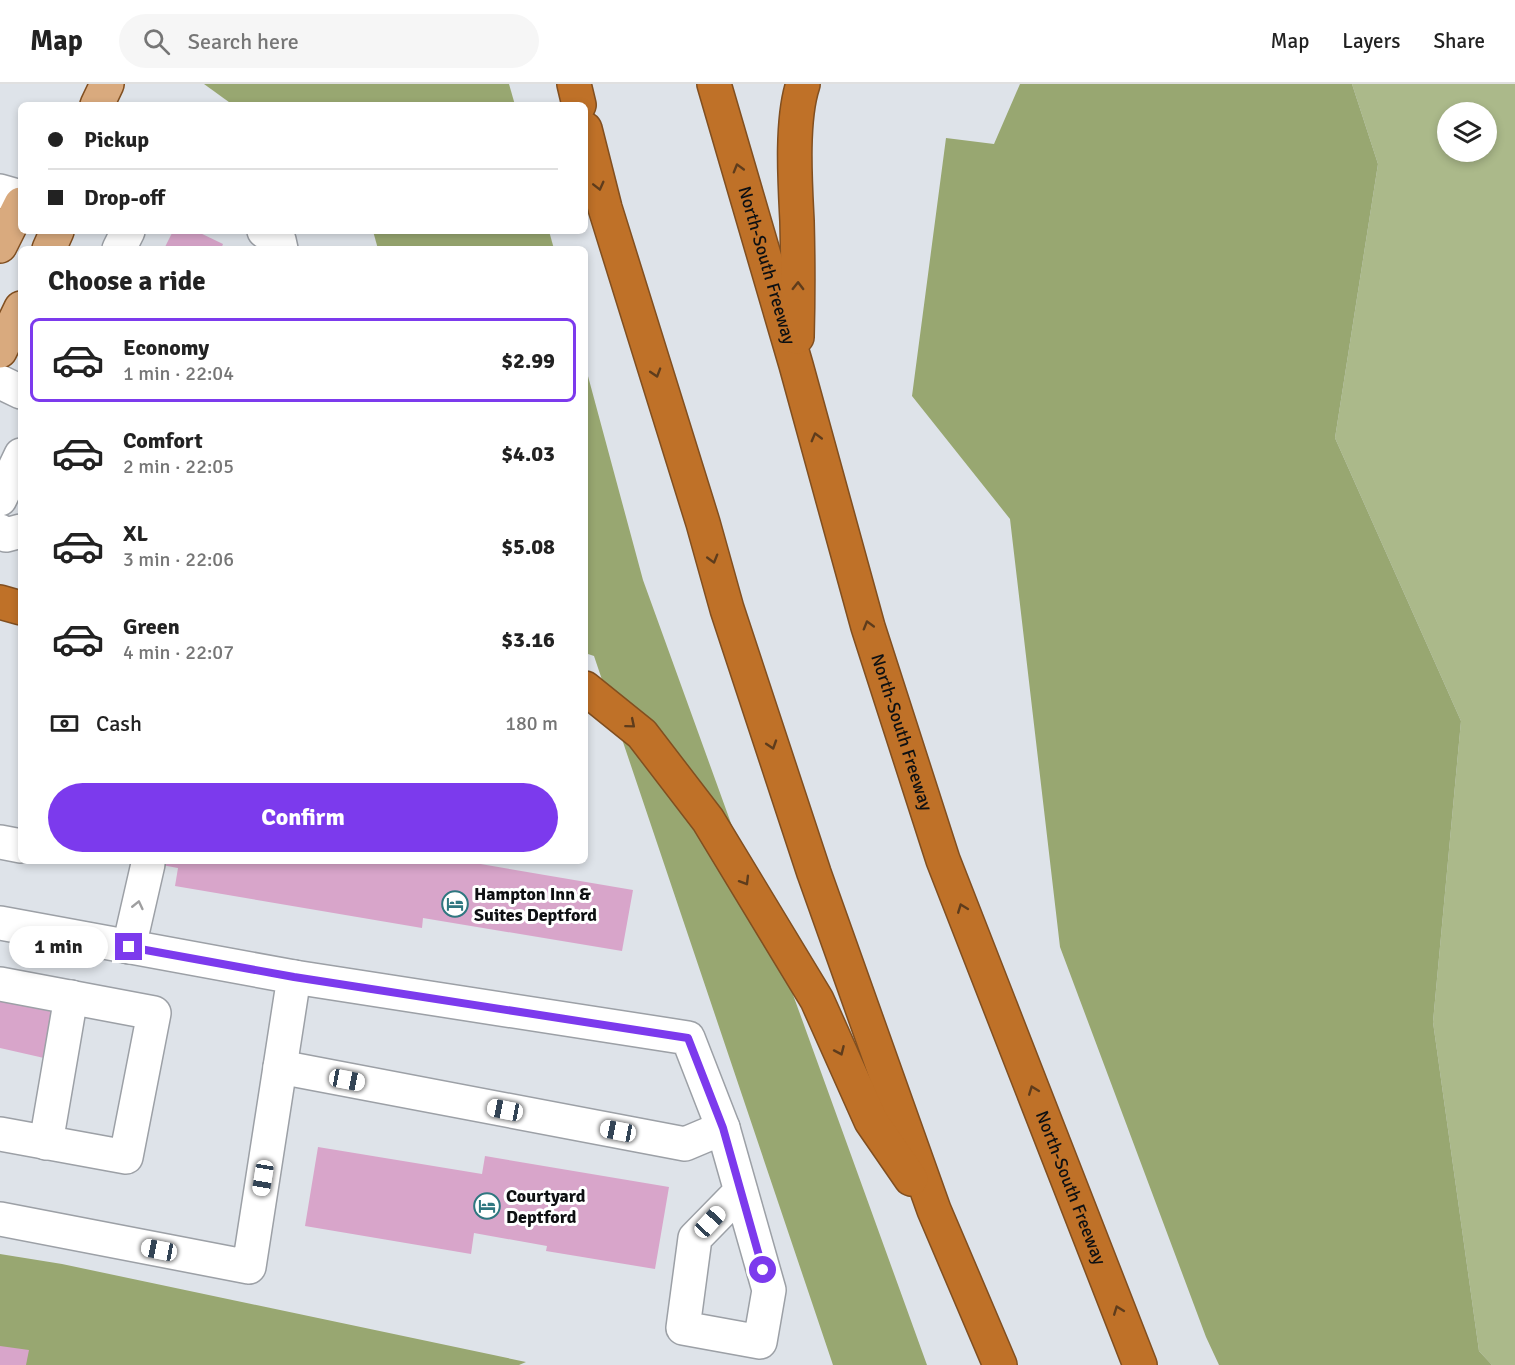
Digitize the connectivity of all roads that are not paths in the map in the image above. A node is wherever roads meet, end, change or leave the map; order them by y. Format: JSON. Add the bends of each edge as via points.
{"nodes":[{"id":1,"x":107,"y":84,"type":"edge"},
{"id":2,"x":574,"y":84,"type":"edge"},
{"id":3,"x":714,"y":84,"type":"edge"},
{"id":4,"x":803,"y":84,"type":"edge"},
{"id":5,"x":98,"y":102,"type":"edge"},
{"id":6,"x":578,"y":102,"type":"edge"},
{"id":7,"x":588,"y":141,"type":"edge"},
{"id":8,"x":0,"y":191,"type":"edge"},
{"id":9,"x":18,"y":196,"type":"edge"},
{"id":10,"x":18,"y":210,"type":"edge"},
{"id":11,"x":0,"y":246,"type":"edge"},
{"id":12,"x":18,"y":314,"type":"edge"},
{"id":13,"x":0,"y":351,"type":"edge"},
{"id":14,"x":796,"y":365,"type":"junction"},
{"id":15,"x":0,"y":382,"type":"edge"},
{"id":16,"x":18,"y":391,"type":"edge"},
{"id":17,"x":18,"y":461,"type":"edge"},
{"id":18,"x":0,"y":499,"type":"edge"},
{"id":19,"x":0,"y":531,"type":"edge"},
{"id":20,"x":18,"y":532,"type":"edge"},
{"id":21,"x":0,"y":602,"type":"edge"},
{"id":22,"x":18,"y":607,"type":"edge"},
{"id":23,"x":588,"y":690,"type":"edge"},
{"id":24,"x":0,"y":842,"type":"edge"},
{"id":25,"x":18,"y":845,"type":"edge"},
{"id":26,"x":148,"y":864,"type":"dead end"},
{"id":27,"x":0,"y":923,"type":"edge"},
{"id":28,"x":129,"y":947,"type":"junction"},
{"id":29,"x":294,"y":977,"type":"junction"},
{"id":30,"x":0,"y":984,"type":"edge"},
{"id":31,"x":71,"y":997,"type":"junction"},
{"id":32,"x":280,"y":1067,"type":"junction"},
{"id":33,"x":723,"y":1128,"type":"junction"},
{"id":34,"x":0,"y":1134,"type":"edge"},
{"id":35,"x":46,"y":1143,"type":"junction"},
{"id":36,"x":741,"y":1191,"type":"dead end"},
{"id":37,"x":934,"y":1210,"type":"junction"},
{"id":38,"x":0,"y":1220,"type":"edge"},
{"id":39,"x":1000,"y":1365,"type":"edge"},
{"id":40,"x":1140,"y":1365,"type":"edge"}],
"edges":[{"from":1,"to":5,"type":"main road"},
{"from":2,"to":6,"type":"highway"},
{"from":14,"to":3,"type":"highway","name":"North-South Freeway","one_way":true},
{"from":14,"to":4,"type":"highway","one_way":true,"via":[[795,172]]},
{"from":7,"to":37,"type":"highway","one_way":true,"via":[[727,609],[814,873]]},
{"from":8,"to":9,"type":"lane"},
{"from":10,"to":11,"type":"main road"},
{"from":12,"to":13,"type":"main road"},
{"from":40,"to":14,"type":"highway","name":"North-South Freeway","one_way":true,"via":[[944,860],[868,627]]},
{"from":15,"to":16,"type":"lane"},
{"from":17,"to":18,"type":"lane"},
{"from":19,"to":20,"type":"lane","via":[[6,535]]},
{"from":21,"to":22,"type":"highway"},
{"from":23,"to":37,"type":"highway","one_way":true,"via":[[642,734],[708,820],[817,1000],[871,1121]]},
{"from":24,"to":25,"type":"lane"},
{"from":28,"to":26,"type":"lane","one_way":true},
{"from":27,"to":28,"type":"lane"},
{"from":28,"to":29,"type":"lane"},
{"from":29,"to":32,"type":"lane"},
{"from":29,"to":33,"type":"lane","via":[[688,1038]]},
{"from":30,"to":31,"type":"lane"},
{"from":31,"to":35,"type":"lane"},
{"from":31,"to":35,"type":"lane","via":[[154,1013],[126,1157]]},
{"from":32,"to":33,"type":"lane","via":[[685,1144]]},
{"from":32,"to":38,"type":"lane","via":[[249,1267]]},
{"from":33,"to":36,"type":"lane"},
{"from":34,"to":35,"type":"lane"},
{"from":37,"to":39,"type":"highway"}]}
